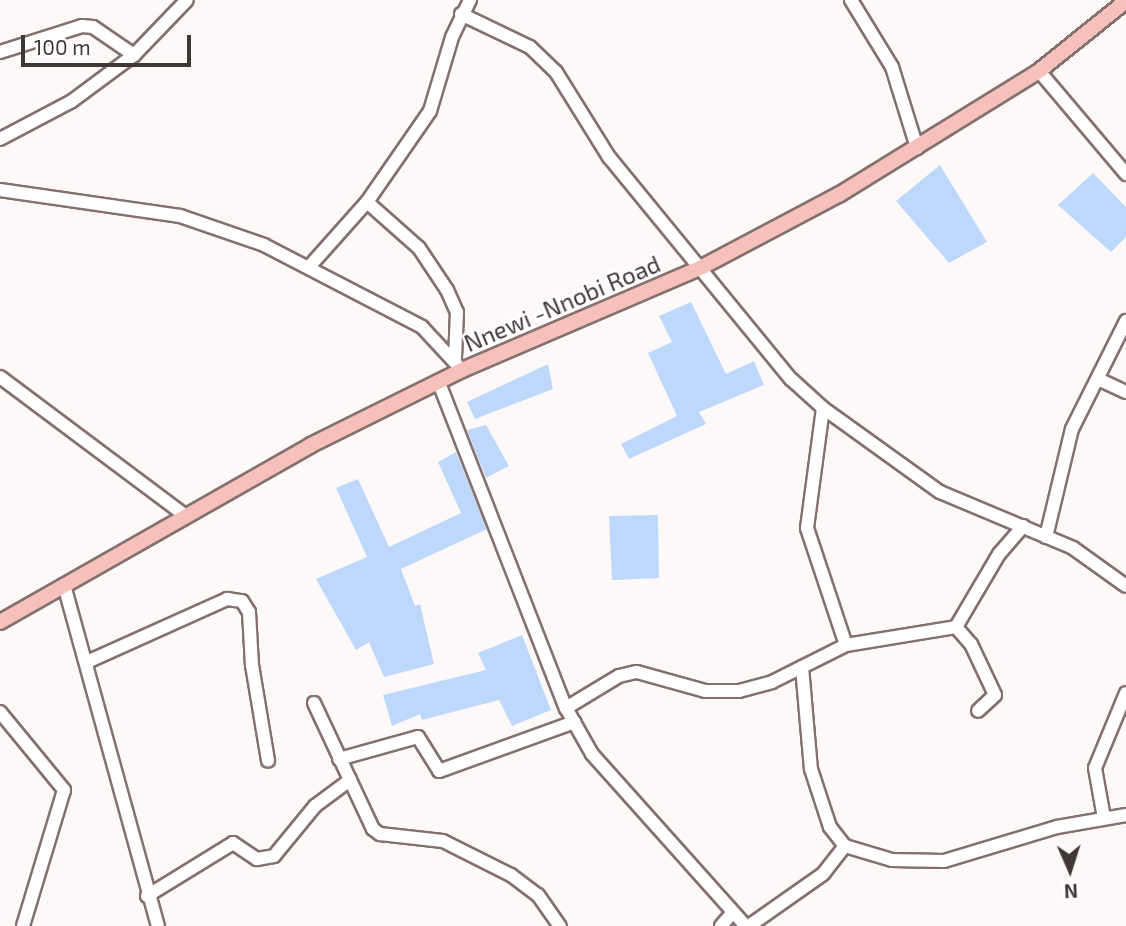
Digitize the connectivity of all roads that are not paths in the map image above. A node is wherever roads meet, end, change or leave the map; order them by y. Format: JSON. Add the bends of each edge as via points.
{"nodes":[{"id":1,"x":187,"y":0,"type":"edge"},
{"id":2,"x":470,"y":0,"type":"edge"},
{"id":3,"x":851,"y":0,"type":"edge"},
{"id":4,"x":1124,"y":1,"type":"edge"},
{"id":5,"x":461,"y":14,"type":"junction"},
{"id":6,"x":0,"y":52,"type":"edge"},
{"id":7,"x":134,"y":55,"type":"junction"},
{"id":8,"x":1039,"y":71,"type":"junction"},
{"id":9,"x":0,"y":139,"type":"edge"},
{"id":10,"x":917,"y":148,"type":"junction"},
{"id":11,"x":1126,"y":174,"type":"edge"},
{"id":12,"x":0,"y":190,"type":"edge"},
{"id":13,"x":367,"y":202,"type":"junction"},
{"id":14,"x":309,"y":267,"type":"junction"},
{"id":15,"x":702,"y":267,"type":"junction"},
{"id":16,"x":1126,"y":321,"type":"edge"},
{"id":17,"x":459,"y":364,"type":"junction"},
{"id":18,"x":1098,"y":379,"type":"junction"},
{"id":19,"x":1,"y":381,"type":"edge"},
{"id":20,"x":439,"y":383,"type":"junction"},
{"id":21,"x":1126,"y":392,"type":"edge"},
{"id":22,"x":823,"y":408,"type":"junction"},
{"id":23,"x":183,"y":514,"type":"junction"},
{"id":24,"x":1023,"y":526,"type":"junction"},
{"id":25,"x":1046,"y":537,"type":"junction"},
{"id":26,"x":64,"y":585,"type":"junction"},
{"id":27,"x":1126,"y":586,"type":"edge"},
{"id":28,"x":0,"y":622,"type":"edge"},
{"id":29,"x":956,"y":627,"type":"junction"},
{"id":30,"x":846,"y":645,"type":"junction"},
{"id":31,"x":87,"y":662,"type":"junction"},
{"id":32,"x":802,"y":667,"type":"junction"},
{"id":33,"x":1126,"y":693,"type":"edge"},
{"id":34,"x":314,"y":704,"type":"dead end"},
{"id":35,"x":566,"y":708,"type":"junction"},
{"id":36,"x":978,"y":711,"type":"dead end"},
{"id":37,"x":0,"y":712,"type":"edge"},
{"id":38,"x":574,"y":723,"type":"junction"},
{"id":39,"x":339,"y":759,"type":"junction"},
{"id":40,"x":268,"y":761,"type":"dead end"},
{"id":41,"x":350,"y":780,"type":"junction"},
{"id":42,"x":1126,"y":815,"type":"edge"},
{"id":43,"x":1104,"y":818,"type":"junction"},
{"id":44,"x":845,"y":846,"type":"junction"},
{"id":45,"x":147,"y":896,"type":"junction"},
{"id":46,"x":733,"y":912,"type":"junction"},
{"id":47,"x":552,"y":924,"type":"edge"},
{"id":48,"x":23,"y":926,"type":"edge"},
{"id":49,"x":158,"y":926,"type":"edge"},
{"id":50,"x":721,"y":926,"type":"edge"},
{"id":51,"x":747,"y":926,"type":"edge"}],
"edges":[{"from":1,"to":7,"type":"street"},
{"from":2,"to":5,"type":"street"},
{"from":3,"to":10,"type":"street","via":[[892,67]]},
{"from":4,"to":8,"type":"main road","name":"Nnewi -Nnobi Road"},
{"from":5,"to":13,"type":"street","via":[[430,111]]},
{"from":5,"to":15,"type":"street","via":[[530,47],[556,72],[609,157]]},
{"from":6,"to":7,"type":"street","via":[[82,26],[104,33]]},
{"from":7,"to":9,"type":"street","via":[[72,101]]},
{"from":8,"to":10,"type":"main road","name":"Nnewi -Nnobi Road"},
{"from":8,"to":11,"type":"street"},
{"from":10,"to":15,"type":"main road","name":"Nnewi -Nnobi Road"},
{"from":12,"to":14,"type":"street","via":[[180,216],[264,245]]},
{"from":13,"to":14,"type":"street"},
{"from":13,"to":17,"type":"street","via":[[419,247],[447,290],[457,312]]},
{"from":14,"to":17,"type":"street","via":[[404,315]]},
{"from":15,"to":17,"type":"main road","name":"Nnewi -Nnobi Road"},
{"from":15,"to":22,"type":"street","via":[[792,379]]},
{"from":16,"to":18,"type":"street"},
{"from":17,"to":20,"type":"main road","name":"Nnewi -Nnobi Road"},
{"from":18,"to":21,"type":"street"},
{"from":18,"to":25,"type":"street","via":[[1072,429]]},
{"from":19,"to":23,"type":"street"},
{"from":20,"to":23,"type":"main road","name":"Nnewi -Nnobi Road"},
{"from":20,"to":35,"type":"street"},
{"from":22,"to":24,"type":"street","via":[[940,492]]},
{"from":22,"to":30,"type":"street","via":[[807,528]]},
{"from":23,"to":26,"type":"main road","name":"Nnewi -Nnobi Road"},
{"from":24,"to":25,"type":"street"},
{"from":24,"to":29,"type":"street","via":[[999,554]]},
{"from":25,"to":27,"type":"street","via":[[1073,548]]},
{"from":26,"to":28,"type":"main road","name":"Nnewi -Nnobi Road"},
{"from":26,"to":31,"type":"street"},
{"from":29,"to":30,"type":"street"},
{"from":29,"to":36,"type":"street","via":[[971,644],[995,695]]},
{"from":30,"to":32,"type":"street"},
{"from":31,"to":40,"type":"street","via":[[227,599],[242,601],[249,612],[258,715]]},
{"from":31,"to":45,"type":"street"},
{"from":32,"to":35,"type":"street","via":[[739,691],[705,691],[637,672],[619,676]]},
{"from":32,"to":44,"type":"street","via":[[811,769],[830,827]]},
{"from":33,"to":43,"type":"street","via":[[1095,768]]},
{"from":34,"to":39,"type":"street"},
{"from":35,"to":38,"type":"street"},
{"from":37,"to":48,"type":"street","via":[[64,790],[54,841]]},
{"from":38,"to":39,"type":"street","via":[[439,771],[418,737]]},
{"from":38,"to":46,"type":"street","via":[[592,754]]},
{"from":39,"to":41,"type":"street"},
{"from":41,"to":45,"type":"street","via":[[315,806],[274,856],[257,859],[233,843]]},
{"from":41,"to":47,"type":"street","via":[[380,834],[443,841],[538,895]]},
{"from":42,"to":43,"type":"street"},
{"from":43,"to":44,"type":"street","via":[[944,861],[892,860]]},
{"from":44,"to":51,"type":"street","via":[[823,874]]},
{"from":45,"to":49,"type":"street"},
{"from":46,"to":50,"type":"street"},
{"from":46,"to":51,"type":"street"}]}
